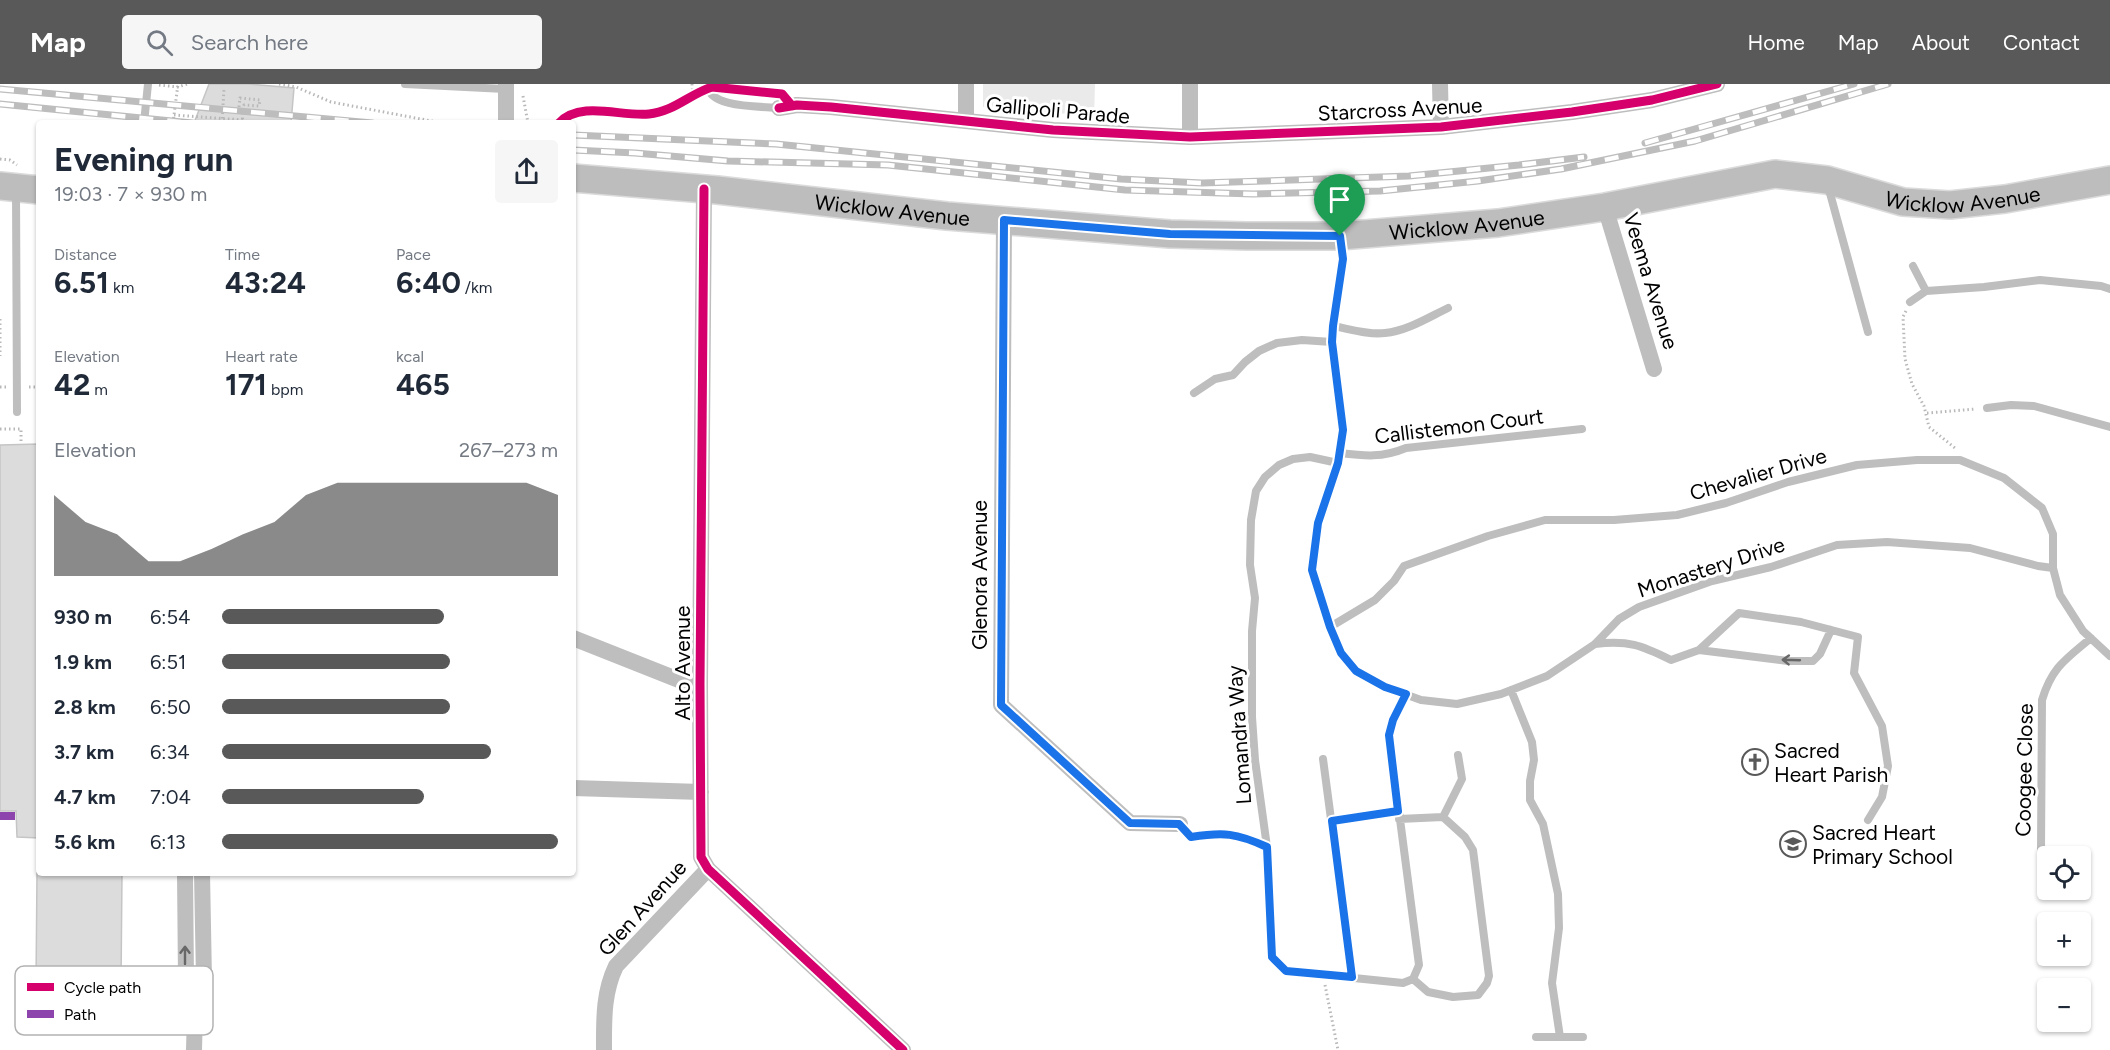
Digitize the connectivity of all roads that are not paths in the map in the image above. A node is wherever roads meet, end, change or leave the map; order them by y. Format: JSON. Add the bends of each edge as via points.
{"nodes":[{"id":1,"x":148,"y":84,"type":"edge"},
{"id":2,"x":405,"y":84,"type":"edge"},
{"id":3,"x":966,"y":84,"type":"edge"},
{"id":4,"x":1190,"y":84,"type":"edge"},
{"id":5,"x":1440,"y":84,"type":"edge"},
{"id":6,"x":1717,"y":84,"type":"edge"},
{"id":7,"x":706,"y":86,"type":"edge"},
{"id":8,"x":511,"y":87,"type":"edge"},
{"id":9,"x":779,"y":108,"type":"joint"},
{"id":10,"x":144,"y":120,"type":"edge"},
{"id":11,"x":506,"y":120,"type":"edge"},
{"id":12,"x":966,"y":120,"type":"junction"},
{"id":13,"x":1441,"y":128,"type":"junction"},
{"id":14,"x":1190,"y":137,"type":"junction"},
{"id":15,"x":576,"y":178,"type":"edge"},
{"id":16,"x":1827,"y":180,"type":"junction"},
{"id":17,"x":2107,"y":180,"type":"edge"},
{"id":18,"x":18,"y":188,"type":"edge"},
{"id":19,"x":704,"y":189,"type":"junction"},
{"id":20,"x":1605,"y":207,"type":"junction"},
{"id":21,"x":1004,"y":220,"type":"junction"},
{"id":22,"x":1340,"y":236,"type":"junction"},
{"id":23,"x":1912,"y":266,"type":"dead end"},
{"id":24,"x":2110,"y":290,"type":"edge"},
{"id":25,"x":1926,"y":291,"type":"junction"},
{"id":26,"x":1910,"y":302,"type":"road end"},
{"id":27,"x":1448,"y":309,"type":"dead end"},
{"id":28,"x":1333,"y":326,"type":"junction"},
{"id":29,"x":1868,"y":332,"type":"dead end"},
{"id":30,"x":1332,"y":342,"type":"junction"},
{"id":31,"x":1654,"y":369,"type":"dead end"},
{"id":32,"x":1194,"y":393,"type":"dead end"},
{"id":33,"x":1987,"y":408,"type":"road end"},
{"id":34,"x":17,"y":412,"type":"dead end"},
{"id":35,"x":2110,"y":427,"type":"edge"},
{"id":36,"x":1582,"y":429,"type":"dead end"},
{"id":37,"x":1339,"y":453,"type":"junction"},
{"id":38,"x":1338,"y":463,"type":"junction"},
{"id":39,"x":2053,"y":568,"type":"junction"},
{"id":40,"x":1330,"y":627,"type":"junction"},
{"id":41,"x":1831,"y":630,"type":"junction"},
{"id":42,"x":2091,"y":638,"type":"junction"},
{"id":43,"x":576,"y":640,"type":"edge"},
{"id":44,"x":1595,"y":644,"type":"junction"},
{"id":45,"x":1699,"y":650,"type":"junction"},
{"id":46,"x":2110,"y":656,"type":"edge"},
{"id":47,"x":700,"y":684,"type":"junction"},
{"id":48,"x":1511,"y":690,"type":"junction"},
{"id":49,"x":1406,"y":694,"type":"junction"},
{"id":50,"x":1458,"y":755,"type":"dead end"},
{"id":51,"x":1323,"y":759,"type":"dead end"},
{"id":52,"x":576,"y":788,"type":"edge"},
{"id":53,"x":701,"y":792,"type":"junction"},
{"id":54,"x":1398,"y":815,"type":"junction"},
{"id":55,"x":1443,"y":817,"type":"junction"},
{"id":56,"x":1868,"y":820,"type":"dead end"},
{"id":57,"x":1332,"y":821,"type":"junction"},
{"id":58,"x":1179,"y":824,"type":"road end"},
{"id":59,"x":2041,"y":846,"type":"edge"},
{"id":60,"x":708,"y":869,"type":"junction"},
{"id":61,"x":185,"y":876,"type":"edge"},
{"id":62,"x":202,"y":876,"type":"edge"},
{"id":63,"x":186,"y":966,"type":"edge"},
{"id":64,"x":204,"y":966,"type":"edge"},
{"id":65,"x":1352,"y":977,"type":"junction"},
{"id":66,"x":1413,"y":979,"type":"junction"},
{"id":67,"x":194,"y":1035,"type":"edge"},
{"id":68,"x":1536,"y":1037,"type":"dead end"},
{"id":69,"x":1560,"y":1037,"type":"junction"},
{"id":70,"x":1583,"y":1037,"type":"dead end"},
{"id":71,"x":194,"y":1050,"type":"edge"},
{"id":72,"x":604,"y":1050,"type":"edge"},
{"id":73,"x":903,"y":1050,"type":"edge"}],
"edges":[{"from":1,"to":10,"type":"lane"},
{"from":2,"to":8,"type":"lane"},
{"from":3,"to":12,"type":"street"},
{"from":4,"to":14,"type":"street"},
{"from":5,"to":13,"type":"street"},
{"from":6,"to":13,"type":"street","name":"Starcross Avenue","via":[[1572,112]]},
{"from":7,"to":9,"type":"lane","via":[[714,99]]},
{"from":8,"to":11,"type":"street"},
{"from":9,"to":12,"type":"street","name":"Gallipoli Parade","via":[[831,107]]},
{"from":12,"to":14,"type":"street","name":"Gallipoli Parade","via":[[1053,130]]},
{"from":13,"to":14,"type":"street","name":"Starcross Avenue"},
{"from":15,"to":19,"type":"main road","name":"Wicklow Avenue"},
{"from":16,"to":17,"type":"main road","name":"Wicklow Avenue","via":[[1903,202],[1950,205]]},
{"from":16,"to":20,"type":"main road","name":"Wicklow Avenue","via":[[1775,174]]},
{"from":16,"to":29,"type":"lane"},
{"from":18,"to":34,"type":"lane"},
{"from":19,"to":21,"type":"main road","name":"Wicklow Avenue"},
{"from":19,"to":47,"type":"street","name":"Alto Avenue"},
{"from":20,"to":22,"type":"main road","name":"Wicklow Avenue","via":[[1498,223]]},
{"from":20,"to":31,"type":"street","name":"Veema Avenue"},
{"from":21,"to":22,"type":"main road","name":"Wicklow Avenue","via":[[1170,234]]},
{"from":21,"to":58,"type":"street","name":"Glenora Avenue","via":[[1001,705],[1130,823]]},
{"from":22,"to":28,"type":"lane","name":"Monastery Drive","via":[[1343,259]]},
{"from":23,"to":25,"type":"lane"},
{"from":24,"to":25,"type":"lane","via":[[2040,280]]},
{"from":25,"to":26,"type":"lane"},
{"from":27,"to":28,"type":"lane","via":[[1386,333]]},
{"from":28,"to":30,"type":"lane","name":"Monastery Drive"},
{"from":30,"to":32,"type":"lane","via":[[1302,340],[1277,344],[1259,351],[1233,375],[1215,380]]},
{"from":30,"to":37,"type":"lane","name":"Monastery Drive","via":[[1343,430]]},
{"from":33,"to":35,"type":"lane","via":[[2034,406]]},
{"from":36,"to":37,"type":"lane","name":"Callistemon Court","via":[[1406,448],[1389,455]]},
{"from":37,"to":38,"type":"lane","name":"Monastery Drive"},
{"from":38,"to":40,"type":"lane","name":"Monastery Drive","via":[[1318,523],[1312,570]]},
{"from":38,"to":65,"type":"lane","name":"Lomandra Way","via":[[1310,457],[1293,459],[1265,477],[1256,491],[1251,519],[1250,565],[1255,598],[1251,717],[1267,847],[1272,957],[1286,971]]},
{"from":39,"to":40,"type":"lane","name":"Chevalier Drive","via":[[2053,534],[2042,508],[2004,478],[1976,466],[1960,460],[1917,460],[1857,465],[1677,515],[1545,520],[1488,536],[1404,566],[1375,600]]},
{"from":39,"to":42,"type":"lane","name":"Chevalier Drive","via":[[2060,595]]},
{"from":39,"to":44,"type":"lane","name":"Monastery Drive","via":[[1970,548],[1887,542],[1837,545],[1639,607],[1619,619]]},
{"from":40,"to":49,"type":"lane","name":"Monastery Drive","via":[[1341,653],[1356,671]]},
{"from":41,"to":45,"type":"lane","via":[[1739,613]]},
{"from":41,"to":45,"type":"lane","one_way":true,"via":[[1813,661]]},
{"from":41,"to":56,"type":"lane","via":[[1858,637],[1854,673],[1882,726],[1888,766],[1882,796]]},
{"from":42,"to":46,"type":"lane","name":"Chevalier Drive"},
{"from":42,"to":59,"type":"lane","name":"Coogee Close","via":[[2055,669],[2042,700]]},
{"from":43,"to":47,"type":"street","via":[[684,682]]},
{"from":44,"to":45,"type":"lane","via":[[1618,641],[1671,660]]},
{"from":44,"to":48,"type":"lane","name":"Monastery Drive","via":[[1547,676]]},
{"from":47,"to":53,"type":"street","name":"Alto Avenue"},
{"from":48,"to":49,"type":"lane","name":"Monastery Drive","via":[[1457,704],[1421,700]]},
{"from":48,"to":69,"type":"lane","via":[[1532,742],[1530,800],[1543,824],[1558,894],[1559,928],[1552,983]]},
{"from":49,"to":54,"type":"lane","via":[[1389,735]]},
{"from":50,"to":55,"type":"lane","via":[[1462,779]]},
{"from":51,"to":57,"type":"lane"},
{"from":52,"to":53,"type":"street"},
{"from":53,"to":60,"type":"street","name":"Alto Avenue","via":[[701,857]]},
{"from":54,"to":55,"type":"lane"},
{"from":54,"to":57,"type":"lane"},
{"from":54,"to":66,"type":"lane","via":[[1419,965]]},
{"from":55,"to":66,"type":"lane","via":[[1473,850],[1489,976],[1478,995],[1453,997],[1428,992]]},
{"from":57,"to":65,"type":"lane"},
{"from":60,"to":72,"type":"street","name":"Glen Avenue","via":[[616,966],[604,1003]]},
{"from":60,"to":73,"type":"street"},
{"from":63,"to":61,"type":"street","one_way":true},
{"from":62,"to":64,"type":"street"},
{"from":65,"to":66,"type":"lane","name":"Lomandra Way","via":[[1402,983]]},
{"from":67,"to":71,"type":"street"},
{"from":68,"to":69,"type":"lane"},
{"from":69,"to":70,"type":"lane"}]}
